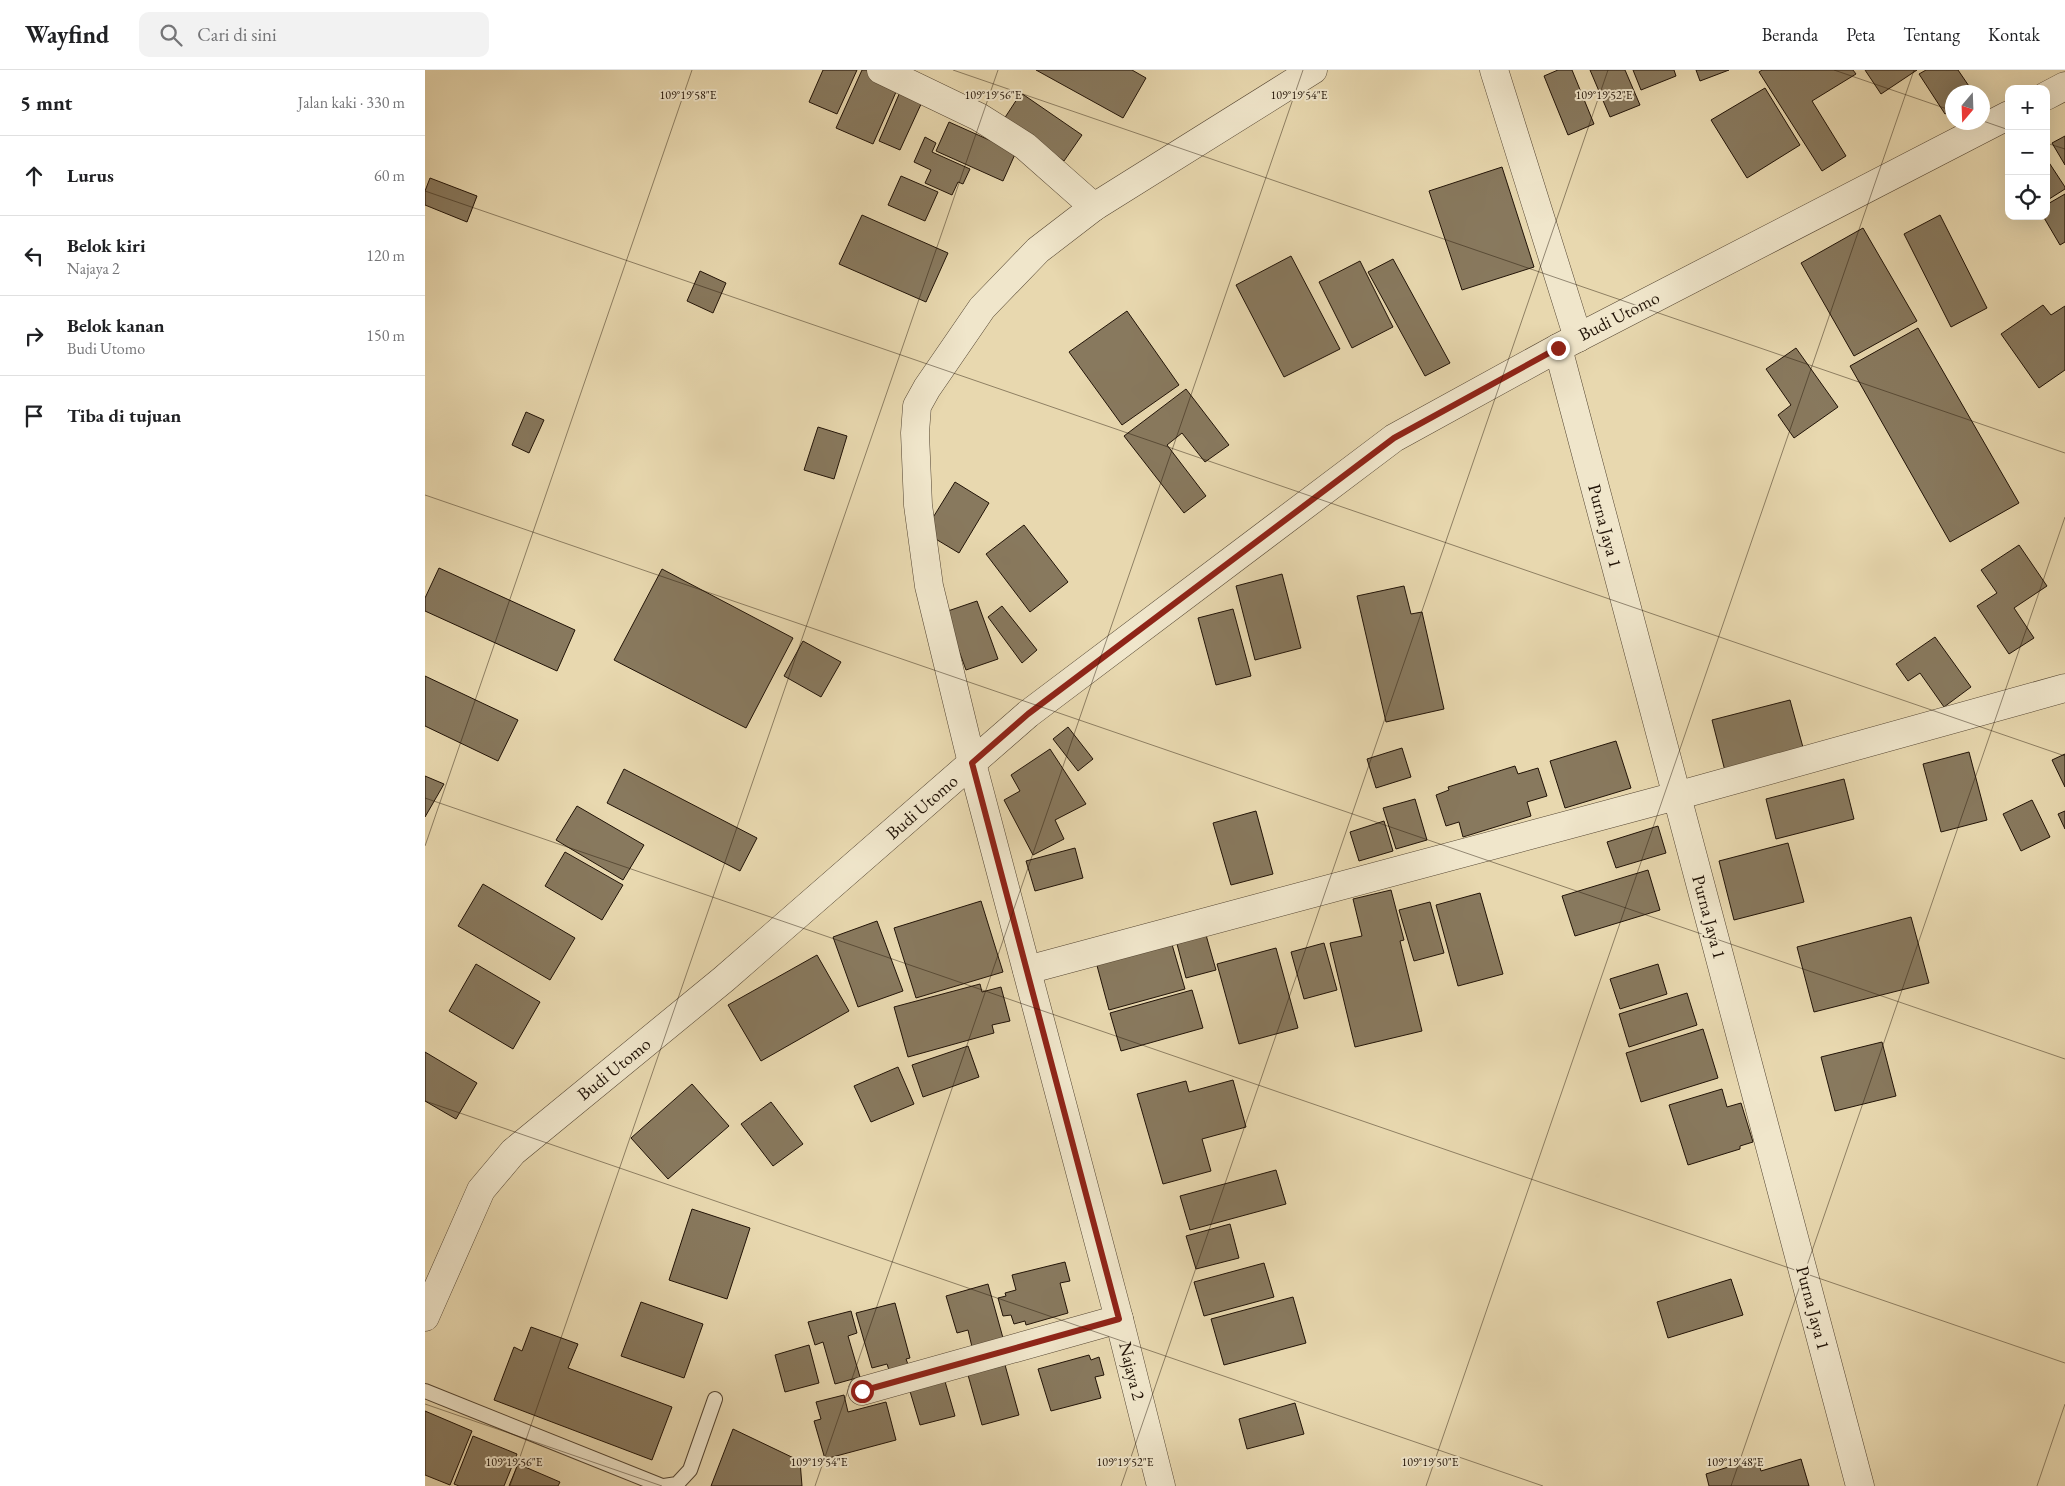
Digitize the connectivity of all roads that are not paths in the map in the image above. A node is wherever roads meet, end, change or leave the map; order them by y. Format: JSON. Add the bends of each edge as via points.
{"nodes":[{"id":1,"x":881,"y":70,"type":"edge"},
{"id":2,"x":1313,"y":70,"type":"edge"},
{"id":3,"x":1494,"y":70,"type":"edge"},
{"id":4,"x":2065,"y":86,"type":"edge"},
{"id":5,"x":2050,"y":94,"type":"edge"},
{"id":6,"x":2005,"y":117,"type":"edge"},
{"id":7,"x":1094,"y":207,"type":"junction"},
{"id":8,"x":1568,"y":343,"type":"junction"},
{"id":9,"x":2065,"y":688,"type":"edge"},
{"id":10,"x":972,"y":763,"type":"junction"},
{"id":11,"x":1677,"y":796,"type":"junction"},
{"id":12,"x":1027,"y":970,"type":"junction"},
{"id":13,"x":425,"y":1317,"type":"edge"},
{"id":14,"x":1119,"y":1319,"type":"junction"},
{"id":15,"x":425,"y":1391,"type":"edge"},
{"id":16,"x":862,"y":1391,"type":"dead end"},
{"id":17,"x":715,"y":1399,"type":"dead end"},
{"id":18,"x":663,"y":1486,"type":"edge"},
{"id":19,"x":1161,"y":1486,"type":"edge"},
{"id":20,"x":1860,"y":1486,"type":"edge"}],
"edges":[{"from":1,"to":7,"type":"street","via":[[979,117],[1025,146]]},
{"from":2,"to":7,"type":"street","name":"Najaya 2"},
{"from":3,"to":8,"type":"street","name":"Purna Jaya 1"},
{"from":4,"to":5,"type":"street"},
{"from":6,"to":8,"type":"street","name":"Budi Utomo"},
{"from":7,"to":10,"type":"street","name":"Najaya 2","via":[[1039,250],[982,308],[917,406],[918,505],[929,586]]},
{"from":8,"to":10,"type":"street","name":"Budi Utomo","via":[[1394,438],[1028,714]]},
{"from":8,"to":11,"type":"street","name":"Purna Jaya 1"},
{"from":9,"to":11,"type":"street"},
{"from":10,"to":12,"type":"street","name":"Najaya 2"},
{"from":10,"to":13,"type":"street","name":"Budi Utomo","via":[[724,979],[513,1152],[481,1190]]},
{"from":11,"to":12,"type":"street"},
{"from":11,"to":20,"type":"street","name":"Purna Jaya 1"},
{"from":12,"to":14,"type":"street","name":"Najaya 2"},
{"from":14,"to":16,"type":"street"},
{"from":14,"to":19,"type":"street","name":"Najaya 2"},
{"from":15,"to":18,"type":"lane"},
{"from":17,"to":18,"type":"lane","via":[[690,1470],[677,1484]]}]}
